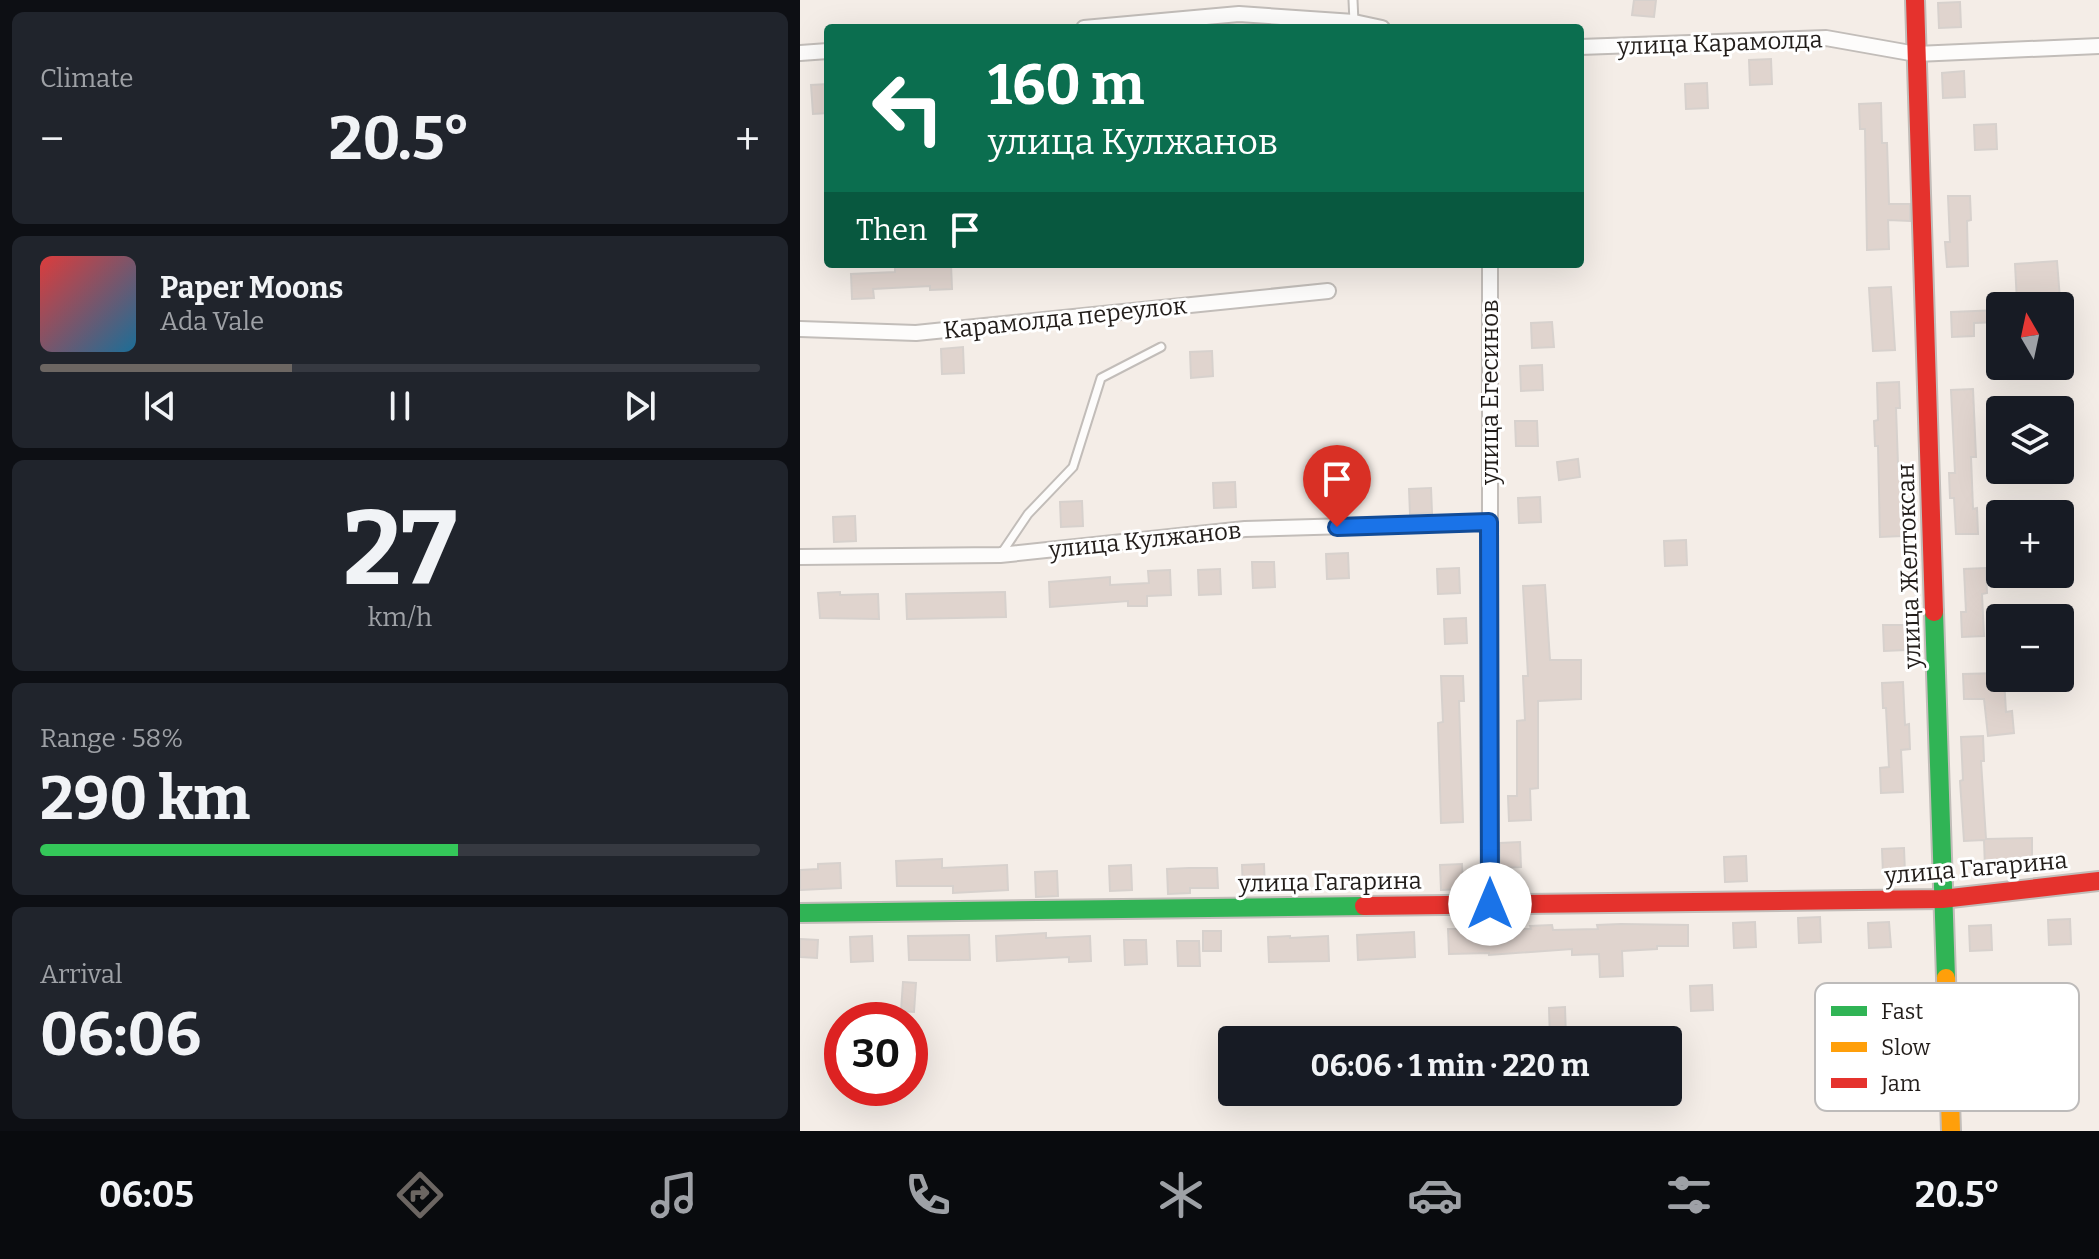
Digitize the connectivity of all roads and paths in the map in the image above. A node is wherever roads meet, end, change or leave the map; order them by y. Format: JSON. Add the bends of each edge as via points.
{"nodes":[{"id":1,"x":1353,"y":0,"type":"edge"},
{"id":2,"x":1915,"y":0,"type":"edge"},
{"id":3,"x":1354,"y":22,"type":"junction"},
{"id":4,"x":1128,"y":24,"type":"edge"},
{"id":5,"x":1363,"y":24,"type":"edge"},
{"id":6,"x":2099,"y":46,"type":"edge"},
{"id":7,"x":1584,"y":47,"type":"edge"},
{"id":8,"x":824,"y":51,"type":"edge"},
{"id":9,"x":800,"y":53,"type":"edge"},
{"id":10,"x":1916,"y":54,"type":"junction"},
{"id":11,"x":1490,"y":268,"type":"edge"},
{"id":12,"x":1328,"y":291,"type":"dead end"},
{"id":13,"x":800,"y":329,"type":"edge"},
{"id":14,"x":1161,"y":347,"type":"dead end"},
{"id":15,"x":1489,"y":522,"type":"junction"},
{"id":16,"x":1000,"y":555,"type":"junction"},
{"id":17,"x":800,"y":557,"type":"edge"},
{"id":18,"x":2099,"y":881,"type":"edge"},
{"id":19,"x":1942,"y":899,"type":"junction"},
{"id":20,"x":1490,"y":904,"type":"junction"},
{"id":21,"x":800,"y":913,"type":"edge"},
{"id":22,"x":1945,"y":983,"type":"edge"},
{"id":23,"x":1950,"y":1111,"type":"edge"},
{"id":24,"x":1951,"y":1131,"type":"edge"}],
"edges":[{"from":1,"to":3,"type":"lane"},
{"from":2,"to":10,"type":"street","name":"улица Желтоксан"},
{"from":3,"to":4,"type":"street","via":[[1239,14]]},
{"from":3,"to":5,"type":"street"},
{"from":6,"to":10,"type":"street","name":"улица Карамолда"},
{"from":7,"to":10,"type":"street","name":"улица Карамолда","via":[[1826,38]]},
{"from":8,"to":9,"type":"street"},
{"from":10,"to":19,"type":"street","name":"улица Желтоксан"},
{"from":11,"to":15,"type":"street","name":"улица Егесинов"},
{"from":12,"to":13,"type":"street","name":"Карамолда переулок","via":[[916,333]]},
{"from":14,"to":16,"type":"lane","via":[[1101,378],[1073,467],[1028,514]]},
{"from":15,"to":16,"type":"street","name":"улица Кулжанов","via":[[1245,529]]},
{"from":15,"to":20,"type":"street","name":"улица Егесинов"},
{"from":16,"to":17,"type":"street","name":"улица Кулжанов"},
{"from":18,"to":19,"type":"street","name":"улица Гагарина"},
{"from":19,"to":20,"type":"street","name":"улица Гагарина"},
{"from":19,"to":22,"type":"street","name":"улица Желтоксан"},
{"from":20,"to":21,"type":"street","name":"улица Гагарина"},
{"from":23,"to":24,"type":"street","name":"улица Желтоксан"}]}
